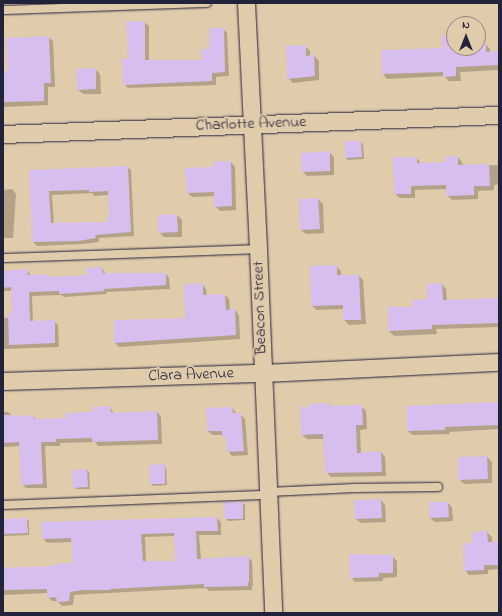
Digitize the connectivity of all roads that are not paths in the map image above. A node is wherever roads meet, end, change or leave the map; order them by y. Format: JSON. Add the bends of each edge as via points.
{"nodes":[{"id":1,"x":207,"y":3,"type":"edge"},
{"id":2,"x":246,"y":3,"type":"edge"},
{"id":3,"x":3,"y":10,"type":"edge"},
{"id":4,"x":499,"y":115,"type":"edge"},
{"id":5,"x":251,"y":124,"type":"junction"},
{"id":6,"x":3,"y":134,"type":"edge"},
{"id":7,"x":258,"y":249,"type":"junction"},
{"id":8,"x":3,"y":258,"type":"edge"},
{"id":9,"x":499,"y":362,"type":"edge"},
{"id":10,"x":263,"y":373,"type":"junction"},
{"id":11,"x":3,"y":382,"type":"edge"},
{"id":12,"x":438,"y":487,"type":"dead end"},
{"id":13,"x":268,"y":494,"type":"junction"},
{"id":14,"x":3,"y":505,"type":"edge"},
{"id":15,"x":273,"y":613,"type":"edge"}],
"edges":[{"from":1,"to":3,"type":"lane"},
{"from":2,"to":5,"type":"street","name":"Beacon Street"},
{"from":4,"to":5,"type":"street","name":"Charlotte Avenue"},
{"from":5,"to":6,"type":"street","name":"Charlotte Avenue"},
{"from":5,"to":7,"type":"street","name":"Beacon Street"},
{"from":7,"to":8,"type":"lane"},
{"from":7,"to":10,"type":"street","name":"Beacon Street"},
{"from":9,"to":10,"type":"street","name":"Clara Avenue"},
{"from":10,"to":11,"type":"street","name":"Clara Avenue"},
{"from":10,"to":13,"type":"street","name":"Beacon Street"},
{"from":12,"to":13,"type":"lane","via":[[355,488]]},
{"from":13,"to":14,"type":"lane"},
{"from":13,"to":15,"type":"street","name":"Beacon Street"}]}
